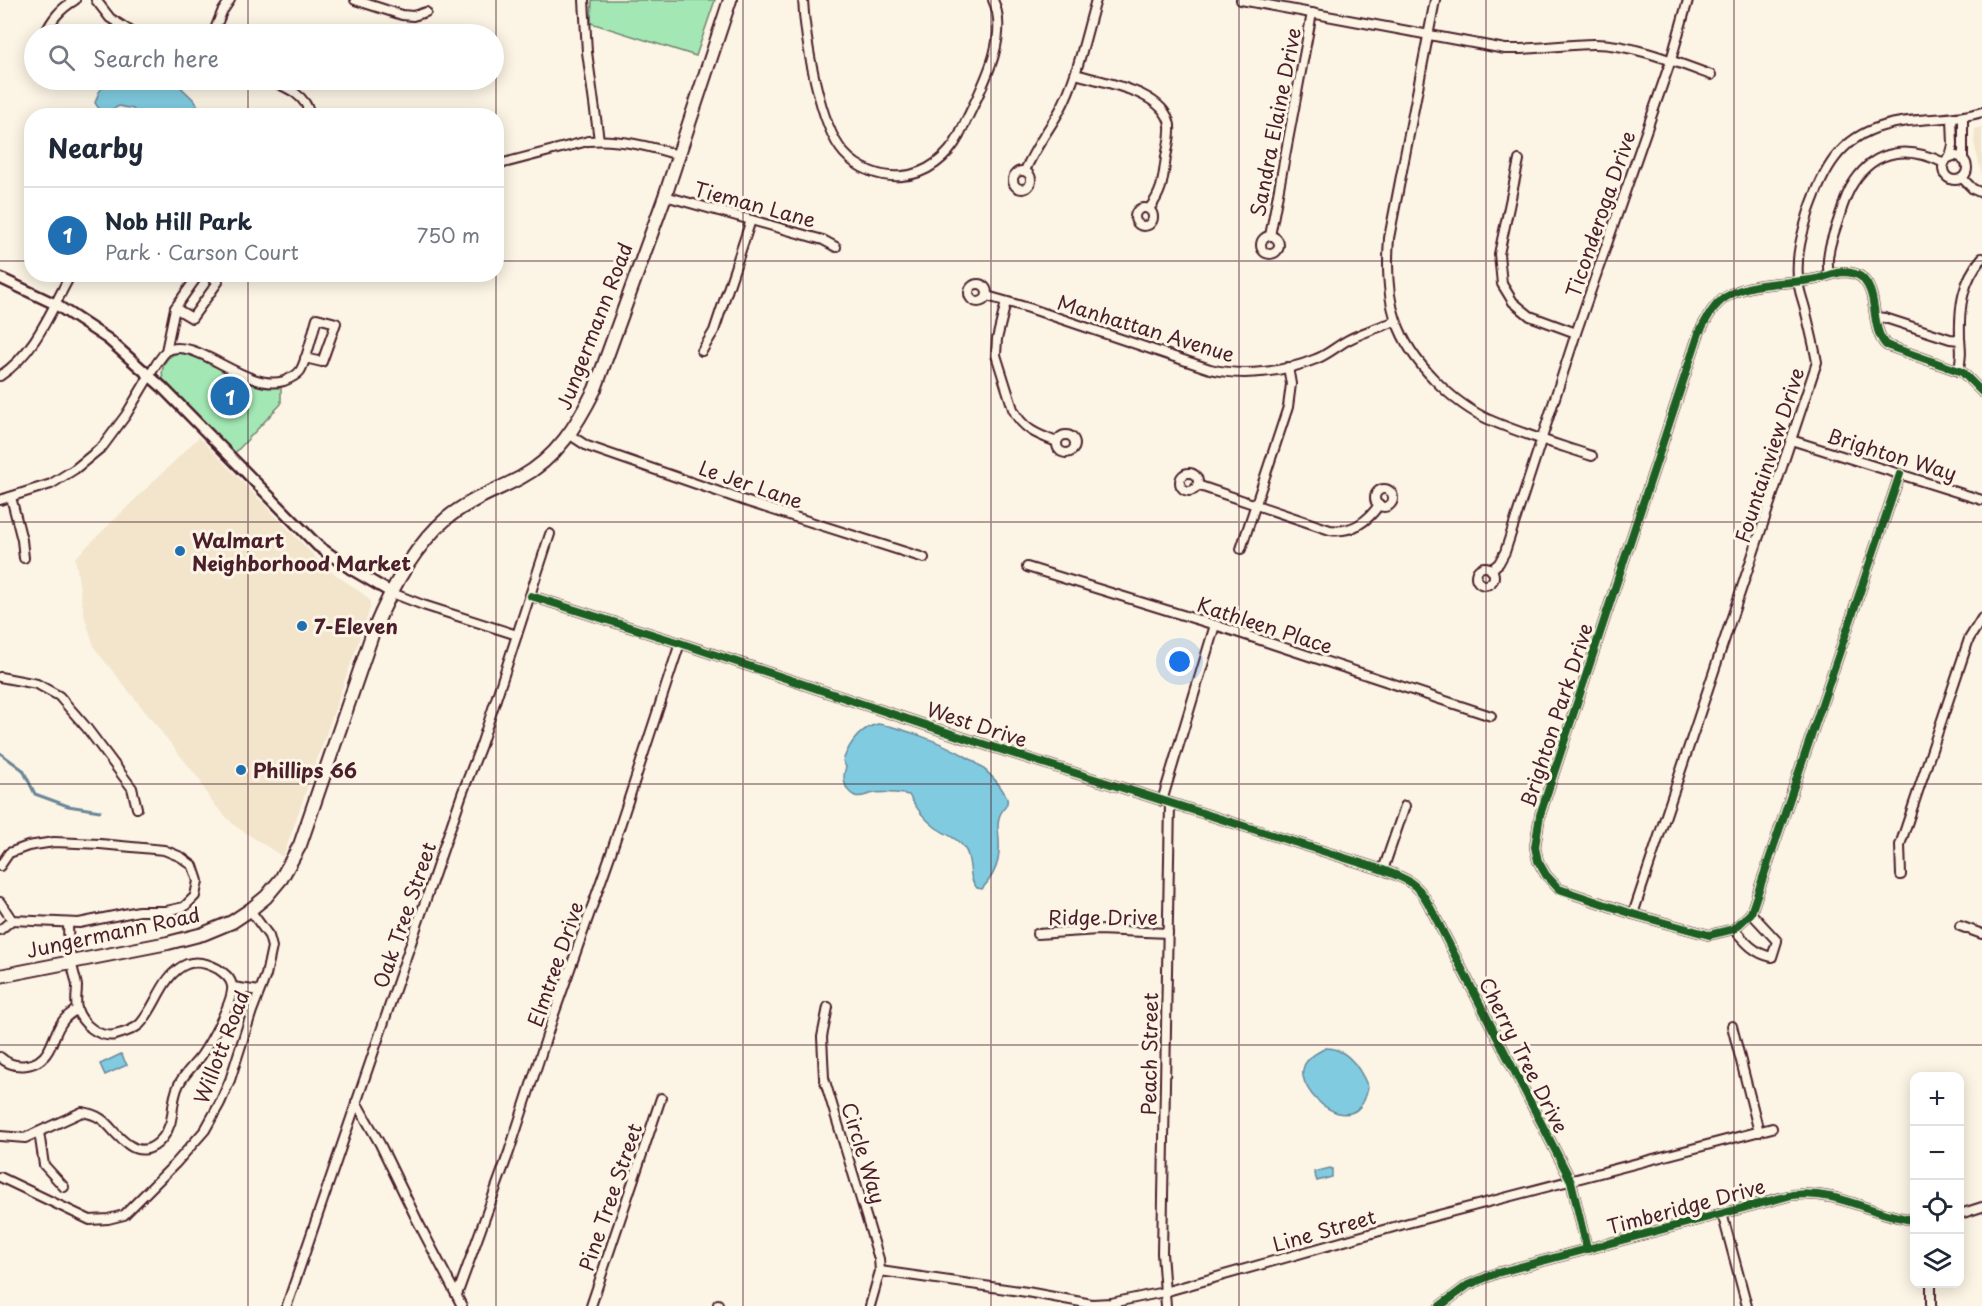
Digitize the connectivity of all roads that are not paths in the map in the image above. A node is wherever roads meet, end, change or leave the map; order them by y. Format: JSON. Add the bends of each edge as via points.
{"nodes":[{"id":1,"x":75,"y":0,"type":"edge"},
{"id":2,"x":96,"y":0,"type":"edge"},
{"id":3,"x":230,"y":0,"type":"edge"},
{"id":4,"x":355,"y":0,"type":"edge"},
{"id":5,"x":584,"y":0,"type":"edge"},
{"id":6,"x":730,"y":0,"type":"edge"},
{"id":7,"x":803,"y":0,"type":"edge"},
{"id":8,"x":993,"y":0,"type":"edge"},
{"id":9,"x":1096,"y":0,"type":"edge"},
{"id":10,"x":1241,"y":0,"type":"edge"},
{"id":11,"x":1435,"y":0,"type":"edge"},
{"id":12,"x":1688,"y":0,"type":"edge"},
{"id":13,"x":426,"y":12,"type":"dead end"},
{"id":14,"x":1312,"y":13,"type":"junction"},
{"id":15,"x":50,"y":24,"type":"edge"},
{"id":16,"x":119,"y":24,"type":"edge"},
{"id":17,"x":217,"y":24,"type":"edge"},
{"id":18,"x":1428,"y":35,"type":"junction"},
{"id":19,"x":1671,"y":60,"type":"junction"},
{"id":20,"x":1076,"y":74,"type":"junction"},
{"id":21,"x":1711,"y":75,"type":"dead end"},
{"id":22,"x":289,"y":90,"type":"edge"},
{"id":23,"x":308,"y":108,"type":"edge"},
{"id":24,"x":1982,"y":112,"type":"edge"},
{"id":25,"x":1963,"y":117,"type":"junction"},
{"id":26,"x":1952,"y":118,"type":"junction"},
{"id":27,"x":599,"y":140,"type":"junction"},
{"id":28,"x":678,"y":155,"type":"junction"},
{"id":29,"x":1520,"y":160,"type":"dead end"},
{"id":30,"x":1947,"y":160,"type":"junction"},
{"id":31,"x":1964,"y":160,"type":"junction"},
{"id":32,"x":504,"y":163,"type":"edge"},
{"id":33,"x":1025,"y":171,"type":"dead end"},
{"id":34,"x":1962,"y":178,"type":"junction"},
{"id":35,"x":1982,"y":193,"type":"edge"},
{"id":36,"x":665,"y":196,"type":"junction"},
{"id":37,"x":1149,"y":209,"type":"dead end"},
{"id":38,"x":751,"y":220,"type":"junction"},
{"id":39,"x":1270,"y":236,"type":"dead end"},
{"id":40,"x":836,"y":247,"type":"dead end"},
{"id":41,"x":1982,"y":258,"type":"edge"},
{"id":42,"x":1829,"y":275,"type":"junction"},
{"id":43,"x":0,"y":278,"type":"edge"},
{"id":44,"x":1798,"y":281,"type":"junction"},
{"id":45,"x":67,"y":282,"type":"edge"},
{"id":46,"x":193,"y":282,"type":"edge"},
{"id":47,"x":218,"y":282,"type":"edge"},
{"id":48,"x":987,"y":296,"type":"dead end"},
{"id":49,"x":1006,"y":302,"type":"junction"},
{"id":50,"x":55,"y":304,"type":"junction"},
{"id":51,"x":175,"y":308,"type":"junction"},
{"id":52,"x":1876,"y":317,"type":"junction"},
{"id":53,"x":1396,"y":321,"type":"junction"},
{"id":54,"x":1576,"y":333,"type":"junction"},
{"id":55,"x":1960,"y":340,"type":"junction"},
{"id":56,"x":166,"y":351,"type":"junction"},
{"id":57,"x":702,"y":351,"type":"dead end"},
{"id":58,"x":305,"y":358,"type":"junction"},
{"id":59,"x":1288,"y":367,"type":"junction"},
{"id":60,"x":1958,"y":371,"type":"junction"},
{"id":61,"x":0,"y":376,"type":"edge"},
{"id":62,"x":150,"y":376,"type":"junction"},
{"id":63,"x":1982,"y":392,"type":"edge"},
{"id":64,"x":570,"y":435,"type":"junction"},
{"id":65,"x":1542,"y":439,"type":"junction"},
{"id":66,"x":1791,"y":440,"type":"junction"},
{"id":67,"x":1058,"y":442,"type":"dead end"},
{"id":68,"x":1593,"y":456,"type":"dead end"},
{"id":69,"x":1900,"y":474,"type":"junction"},
{"id":70,"x":1197,"y":485,"type":"dead end"},
{"id":71,"x":11,"y":497,"type":"junction"},
{"id":72,"x":0,"y":500,"type":"edge"},
{"id":73,"x":1982,"y":500,"type":"edge"},
{"id":74,"x":1379,"y":505,"type":"dead end"},
{"id":75,"x":1255,"y":506,"type":"junction"},
{"id":76,"x":550,"y":534,"type":"dead end"},
{"id":77,"x":1241,"y":549,"type":"dead end"},
{"id":78,"x":24,"y":558,"type":"dead end"},
{"id":79,"x":924,"y":558,"type":"dead end"},
{"id":80,"x":1027,"y":567,"type":"dead end"},
{"id":81,"x":1491,"y":570,"type":"dead end"},
{"id":82,"x":392,"y":593,"type":"junction"},
{"id":83,"x":531,"y":596,"type":"junction"},
{"id":84,"x":1982,"y":618,"type":"edge"},
{"id":85,"x":1215,"y":625,"type":"junction"},
{"id":86,"x":517,"y":635,"type":"junction"},
{"id":87,"x":680,"y":643,"type":"junction"},
{"id":88,"x":0,"y":677,"type":"edge"},
{"id":89,"x":1491,"y":716,"type":"dead end"},
{"id":90,"x":1166,"y":802,"type":"junction"},
{"id":91,"x":1404,"y":806,"type":"dead end"},
{"id":92,"x":137,"y":808,"type":"dead end"},
{"id":93,"x":0,"y":866,"type":"edge"},
{"id":94,"x":1383,"y":870,"type":"junction"},
{"id":95,"x":1901,"y":875,"type":"dead end"},
{"id":96,"x":1414,"y":884,"type":"joint"},
{"id":97,"x":0,"y":902,"type":"edge"},
{"id":98,"x":250,"y":910,"type":"junction"},
{"id":99,"x":1751,"y":913,"type":"junction"},
{"id":100,"x":1633,"y":914,"type":"junction"},
{"id":101,"x":12,"y":920,"type":"junction"},
{"id":102,"x":68,"y":923,"type":"junction"},
{"id":103,"x":1960,"y":926,"type":"dead end"},
{"id":104,"x":1734,"y":929,"type":"junction"},
{"id":105,"x":0,"y":930,"type":"edge"},
{"id":106,"x":1168,"y":933,"type":"junction"},
{"id":107,"x":1037,"y":934,"type":"dead end"},
{"id":108,"x":1982,"y":934,"type":"edge"},
{"id":109,"x":71,"y":962,"type":"junction"},
{"id":110,"x":0,"y":976,"type":"edge"},
{"id":111,"x":233,"y":987,"type":"junction"},
{"id":112,"x":259,"y":991,"type":"junction"},
{"id":113,"x":828,"y":1007,"type":"dead end"},
{"id":114,"x":77,"y":1009,"type":"junction"},
{"id":115,"x":1732,"y":1026,"type":"dead end"},
{"id":116,"x":0,"y":1057,"type":"edge"},
{"id":117,"x":661,"y":1098,"type":"dead end"},
{"id":118,"x":356,"y":1102,"type":"junction"},
{"id":119,"x":1772,"y":1128,"type":"dead end"},
{"id":120,"x":39,"y":1132,"type":"junction"},
{"id":121,"x":1759,"y":1132,"type":"junction"},
{"id":122,"x":0,"y":1136,"type":"edge"},
{"id":123,"x":0,"y":1177,"type":"edge"},
{"id":124,"x":1571,"y":1181,"type":"junction"},
{"id":125,"x":64,"y":1188,"type":"dead end"},
{"id":126,"x":1982,"y":1207,"type":"edge"},
{"id":127,"x":1964,"y":1212,"type":"edge"},
{"id":128,"x":1722,"y":1213,"type":"junction"},
{"id":129,"x":1910,"y":1219,"type":"edge"},
{"id":130,"x":1587,"y":1249,"type":"junction"},
{"id":131,"x":880,"y":1271,"type":"junction"},
{"id":132,"x":1931,"y":1288,"type":"edge"},
{"id":133,"x":1164,"y":1292,"type":"junction"},
{"id":134,"x":457,"y":1295,"type":"junction"},
{"id":135,"x":287,"y":1305,"type":"edge"},
{"id":136,"x":462,"y":1306,"type":"edge"},
{"id":137,"x":591,"y":1306,"type":"edge"},
{"id":138,"x":870,"y":1306,"type":"edge"},
{"id":139,"x":1166,"y":1306,"type":"edge"},
{"id":140,"x":1440,"y":1306,"type":"edge"},
{"id":141,"x":1747,"y":1306,"type":"edge"},
{"id":142,"x":1931,"y":1306,"type":"edge"}],
"edges":[{"from":1,"to":15,"type":"street"},
{"from":2,"to":16,"type":"street"},
{"from":3,"to":17,"type":"street"},
{"from":4,"to":13,"type":"street","via":[[412,16]]},
{"from":5,"to":27,"type":"street"},
{"from":6,"to":28,"type":"main road","name":"Jungermann Road"},
{"from":7,"to":8,"type":"street","via":[[808,46],[833,137],[853,162],[879,174],[896,176],[924,170],[938,162],[956,142],[996,50],[999,20]]},
{"from":9,"to":20,"type":"street"},
{"from":10,"to":14,"type":"street"},
{"from":11,"to":18,"type":"street"},
{"from":12,"to":19,"type":"street","name":"Ticonderoga Drive"},
{"from":14,"to":18,"type":"street"},
{"from":14,"to":39,"type":"street","name":"Sandra Elaine Drive"},
{"from":18,"to":19,"type":"street","via":[[1505,49],[1595,44]]},
{"from":18,"to":53,"type":"street","via":[[1389,238],[1388,265]]},
{"from":19,"to":21,"type":"street"},
{"from":19,"to":54,"type":"street","name":"Ticonderoga Drive"},
{"from":20,"to":33,"type":"street"},
{"from":20,"to":37,"type":"street","via":[[1144,95],[1161,106],[1170,125],[1169,138],[1162,188]]},
{"from":22,"to":23,"type":"street"},
{"from":24,"to":25,"type":"street","name":"Fountainview Drive"},
{"from":25,"to":26,"type":"street","name":"Fountainview Drive"},
{"from":25,"to":31,"type":"street"},
{"from":26,"to":30,"type":"street","via":[[1953,145]]},
{"from":26,"to":44,"type":"street","name":"Fountainview Drive","via":[[1883,126],[1842,149],[1827,168],[1812,203],[1798,248]]},
{"from":27,"to":28,"type":"street"},
{"from":27,"to":32,"type":"street"},
{"from":28,"to":36,"type":"main road","name":"Jungermann Road"},
{"from":29,"to":54,"type":"street","via":[[1499,254],[1502,284],[1513,303],[1530,316]]},
{"from":30,"to":31,"type":"street"},
{"from":30,"to":34,"type":"street","via":[[1943,168],[1946,176],[1953,180]]},
{"from":30,"to":42,"type":"street","via":[[1904,152],[1883,157],[1864,170],[1849,190],[1838,219],[1827,259]]},
{"from":31,"to":34,"type":"street"},
{"from":34,"to":35,"type":"street"},
{"from":36,"to":38,"type":"street","name":"Tieman Lane"},
{"from":36,"to":64,"type":"main road","name":"Jungermann Road","via":[[595,389]]},
{"from":38,"to":40,"type":"street","name":"Tieman Lane"},
{"from":38,"to":57,"type":"street","via":[[714,331]]},
{"from":41,"to":55,"type":"street","via":[[1963,291]]},
{"from":42,"to":44,"type":"street","name":"Brighton Park Drive"},
{"from":42,"to":52,"type":"street","name":"Brighton Park Drive","via":[[1850,273],[1863,278]]},
{"from":43,"to":50,"type":"street"},
{"from":44,"to":66,"type":"street","name":"Fountainview Drive","via":[[1817,362]]},
{"from":44,"to":100,"type":"street","name":"Brighton Park Drive","via":[[1742,289],[1724,298],[1699,333],[1540,815],[1535,847],[1538,861],[1559,889]]},
{"from":45,"to":50,"type":"street"},
{"from":46,"to":51,"type":"street"},
{"from":47,"to":51,"type":"street","via":[[192,318]]},
{"from":48,"to":49,"type":"street","name":"Manhattan Avenue"},
{"from":49,"to":59,"type":"street","name":"Manhattan Avenue","via":[[1225,372],[1246,374]]},
{"from":49,"to":67,"type":"street","via":[[996,355],[1013,409],[1028,429]]},
{"from":50,"to":61,"type":"street","via":[[21,360]]},
{"from":50,"to":62,"type":"street","via":[[108,339]]},
{"from":51,"to":56,"type":"street"},
{"from":52,"to":55,"type":"street"},
{"from":52,"to":60,"type":"street","via":[[1886,345]]},
{"from":53,"to":59,"type":"street","name":"Manhattan Avenue","via":[[1318,358]]},
{"from":53,"to":65,"type":"street","via":[[1418,360],[1452,396],[1492,421]]},
{"from":54,"to":65,"type":"street","name":"Ticonderoga Drive"},
{"from":55,"to":60,"type":"street"},
{"from":56,"to":58,"type":"street","via":[[178,349],[206,355],[248,377],[273,383],[299,372]]},
{"from":56,"to":62,"type":"street"},
{"from":58,"to":58,"type":"street","via":[[317,318],[336,323],[322,362]]},
{"from":59,"to":75,"type":"street","via":[[1288,407]]},
{"from":60,"to":63,"type":"street"},
{"from":62,"to":71,"type":"street","via":[[116,430],[90,458],[51,484]]},
{"from":62,"to":82,"type":"street","via":[[259,482],[318,546]]},
{"from":64,"to":79,"type":"street","name":"Le Jer Lane","via":[[587,446],[751,503]]},
{"from":64,"to":82,"type":"main road","name":"Jungermann Road","via":[[544,462],[448,517],[426,540]]},
{"from":65,"to":68,"type":"street"},
{"from":65,"to":81,"type":"street","name":"Ticonderoga Drive","via":[[1504,552]]},
{"from":66,"to":69,"type":"street","name":"Brighton Way"},
{"from":66,"to":100,"type":"street","name":"Fountainview Drive"},
{"from":69,"to":73,"type":"street","name":"Brighton Way"},
{"from":69,"to":99,"type":"street"},
{"from":70,"to":75,"type":"street"},
{"from":71,"to":72,"type":"street"},
{"from":71,"to":78,"type":"street"},
{"from":74,"to":75,"type":"street","via":[[1359,526],[1340,531]]},
{"from":75,"to":77,"type":"street"},
{"from":76,"to":83,"type":"street","name":"Oak Tree Street"},
{"from":80,"to":85,"type":"street","name":"Kathleen Place"},
{"from":82,"to":86,"type":"street"},
{"from":82,"to":98,"type":"main road","name":"Jungermann Road","via":[[373,632],[300,845],[281,879]]},
{"from":83,"to":86,"type":"street","name":"Oak Tree Street"},
{"from":83,"to":87,"type":"street","name":"West Drive"},
{"from":84,"to":95,"type":"street","via":[[1968,639],[1900,845]]},
{"from":85,"to":89,"type":"street","name":"Kathleen Place"},
{"from":85,"to":90,"type":"street","name":"Peach Street"},
{"from":86,"to":118,"type":"street","name":"Oak Tree Street"},
{"from":87,"to":90,"type":"street","name":"West Drive"},
{"from":87,"to":134,"type":"street","name":"Elmtree Drive"},
{"from":88,"to":92,"type":"street","via":[[37,684],[59,696],[132,788]]},
{"from":90,"to":94,"type":"street","name":"West Drive"},
{"from":90,"to":106,"type":"street","name":"Peach Street"},
{"from":91,"to":94,"type":"street"},
{"from":93,"to":102,"type":"street","via":[[9,853],[54,842],[164,850],[193,866],[198,881],[195,896],[184,907]]},
{"from":94,"to":96,"type":"street","name":"West Drive"},
{"from":96,"to":124,"type":"street","name":"Cherry Tree Drive","via":[[1422,891]]},
{"from":97,"to":101,"type":"street"},
{"from":98,"to":109,"type":"main road","name":"Jungermann Road","via":[[203,934]]},
{"from":98,"to":112,"type":"street","name":"Willott Road","via":[[273,946]]},
{"from":99,"to":104,"type":"street"},
{"from":99,"to":104,"type":"street","via":[[1777,941],[1772,957],[1761,955]]},
{"from":100,"to":104,"type":"street","name":"Brighton Park Drive","via":[[1709,935]]},
{"from":101,"to":102,"type":"street"},
{"from":101,"to":105,"type":"street"},
{"from":102,"to":109,"type":"street"},
{"from":103,"to":108,"type":"street"},
{"from":106,"to":107,"type":"street","name":"Ridge Drive","via":[[1098,930]]},
{"from":106,"to":133,"type":"street","name":"Peach Street"},
{"from":109,"to":110,"type":"main road","name":"Jungermann Road"},
{"from":109,"to":114,"type":"street"},
{"from":111,"to":112,"type":"street"},
{"from":111,"to":114,"type":"street","via":[[231,980],[214,967],[187,964],[167,982],[138,1026],[112,1036],[89,1027]]},
{"from":111,"to":120,"type":"street","via":[[209,1043],[180,1082],[171,1124],[164,1139],[156,1145],[135,1148],[98,1116],[82,1112]]},
{"from":112,"to":123,"type":"street","name":"Willott Road","via":[[230,1080],[205,1130],[124,1215],[90,1220]]},
{"from":113,"to":131,"type":"street","name":"Circle Way","via":[[822,1037],[824,1078]]},
{"from":114,"to":116,"type":"street","via":[[62,1022],[43,1058],[22,1067],[7,1064]]},
{"from":115,"to":121,"type":"street"},
{"from":117,"to":137,"type":"street","name":"Pine Tree Street"},
{"from":118,"to":134,"type":"street"},
{"from":118,"to":135,"type":"street","name":"Oak Tree Street"},
{"from":119,"to":121,"type":"street","name":"Line Street"},
{"from":120,"to":122,"type":"street","via":[[25,1138]]},
{"from":120,"to":125,"type":"street","via":[[44,1165]]},
{"from":121,"to":124,"type":"street","name":"Line Street"},
{"from":124,"to":130,"type":"street","name":"Cherry Tree Drive"},
{"from":124,"to":133,"type":"street","name":"Line Street"},
{"from":126,"to":127,"type":"street"},
{"from":128,"to":129,"type":"street","name":"Timberidge Drive","via":[[1807,1193]]},
{"from":128,"to":130,"type":"street","name":"Timberidge Drive"},
{"from":128,"to":141,"type":"street"},
{"from":130,"to":140,"type":"street","name":"Timberidge Drive","via":[[1480,1279]]},
{"from":131,"to":133,"type":"street","name":"Line Street","via":[[1092,1304]]},
{"from":131,"to":138,"type":"street","name":"Circle Way"},
{"from":132,"to":142,"type":"street"},
{"from":133,"to":139,"type":"street","name":"Peach Street"},
{"from":134,"to":136,"type":"street"}]}
